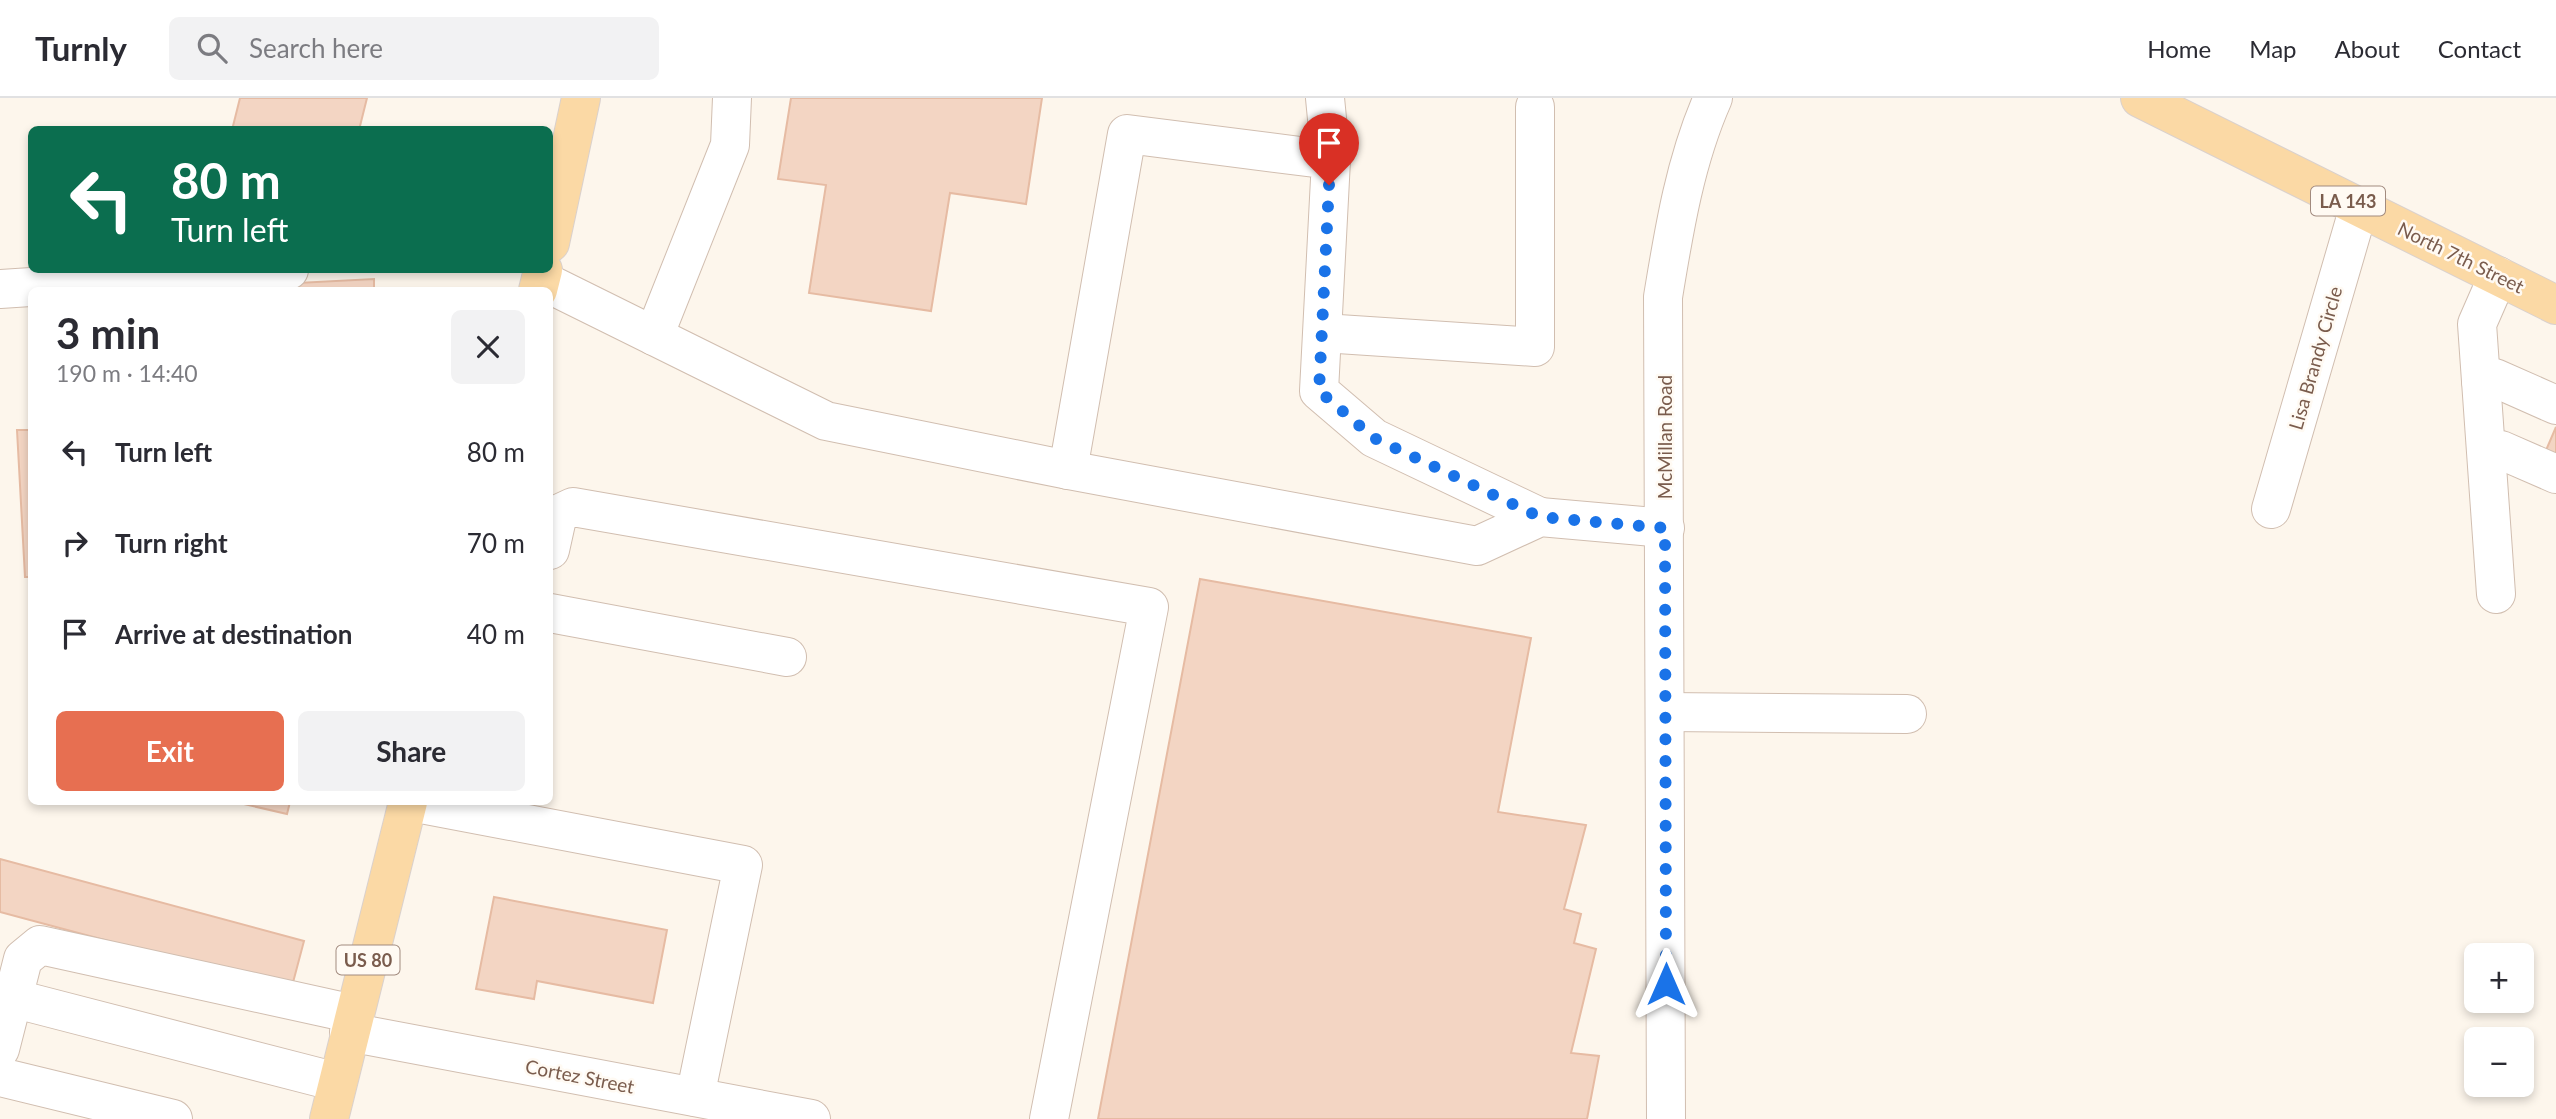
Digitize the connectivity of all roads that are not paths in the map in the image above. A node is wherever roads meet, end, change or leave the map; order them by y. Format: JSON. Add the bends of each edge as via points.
{"nodes":[{"id":1,"x":581,"y":98,"type":"edge"},
{"id":2,"x":732,"y":98,"type":"edge"},
{"id":3,"x":1325,"y":98,"type":"edge"},
{"id":4,"x":1713,"y":98,"type":"edge"},
{"id":5,"x":2140,"y":98,"type":"edge"},
{"id":6,"x":1535,"y":107,"type":"dead end"},
{"id":7,"x":1331,"y":160,"type":"junction"},
{"id":8,"x":2359,"y":207,"type":"junction"},
{"id":9,"x":553,"y":229,"type":"edge"},
{"id":10,"x":243,"y":273,"type":"edge"},
{"id":11,"x":2498,"y":276,"type":"junction"},
{"id":12,"x":541,"y":280,"type":"edge"},
{"id":13,"x":28,"y":287,"type":"edge"},
{"id":14,"x":30,"y":287,"type":"edge"},
{"id":15,"x":0,"y":289,"type":"edge"},
{"id":16,"x":2556,"y":305,"type":"edge"},
{"id":17,"x":1322,"y":333,"type":"junction"},
{"id":18,"x":654,"y":335,"type":"junction"},
{"id":19,"x":2481,"y":381,"type":"junction"},
{"id":20,"x":2556,"y":405,"type":"edge"},
{"id":21,"x":2487,"y":451,"type":"junction"},
{"id":22,"x":1068,"y":470,"type":"junction"},
{"id":23,"x":2556,"y":474,"type":"edge"},
{"id":24,"x":2272,"y":509,"type":"dead end"},
{"id":25,"x":1540,"y":517,"type":"junction"},
{"id":26,"x":1665,"y":528,"type":"junction"},
{"id":27,"x":553,"y":536,"type":"edge"},
{"id":28,"x":2496,"y":594,"type":"dead end"},
{"id":29,"x":553,"y":614,"type":"edge"},
{"id":30,"x":787,"y":657,"type":"dead end"},
{"id":31,"x":1665,"y":712,"type":"junction"},
{"id":32,"x":1908,"y":714,"type":"dead end"},
{"id":33,"x":409,"y":805,"type":"edge"},
{"id":34,"x":426,"y":805,"type":"edge"},
{"id":35,"x":12,"y":999,"type":"junction"},
{"id":36,"x":352,"y":1023,"type":"junction"},
{"id":37,"x":0,"y":1049,"type":"edge"},
{"id":38,"x":0,"y":1077,"type":"edge"},
{"id":39,"x":337,"y":1083,"type":"junction"},
{"id":40,"x":695,"y":1097,"type":"junction"},
{"id":41,"x":173,"y":1119,"type":"edge"},
{"id":42,"x":329,"y":1119,"type":"edge"},
{"id":43,"x":811,"y":1119,"type":"edge"},
{"id":44,"x":1049,"y":1119,"type":"edge"},
{"id":45,"x":1666,"y":1119,"type":"edge"}],
"edges":[{"from":1,"to":9,"type":"main road"},
{"from":2,"to":18,"type":"street","via":[[730,145]]},
{"from":3,"to":7,"type":"street"},
{"from":4,"to":26,"type":"street","name":"McMillan Road","via":[[1676,214],[1663,297]]},
{"from":5,"to":8,"type":"main road","name":"North 7th Street","number":"LA 143"},
{"from":6,"to":17,"type":"street","via":[[1535,347]]},
{"from":7,"to":17,"type":"street"},
{"from":7,"to":22,"type":"street","via":[[1127,134]]},
{"from":8,"to":11,"type":"main road","name":"North 7th Street","number":"LA 143"},
{"from":8,"to":24,"type":"street","name":"Lisa Brandy Circle"},
{"from":10,"to":14,"type":"street"},
{"from":11,"to":16,"type":"main road","name":"North 7th Street","number":"LA 143"},
{"from":11,"to":19,"type":"street","via":[[2477,324]]},
{"from":12,"to":18,"type":"street"},
{"from":13,"to":15,"type":"street"},
{"from":17,"to":25,"type":"street","via":[[1319,391],[1374,438]]},
{"from":18,"to":22,"type":"street","via":[[826,421]]},
{"from":19,"to":20,"type":"street","via":[[2495,378]]},
{"from":19,"to":21,"type":"street"},
{"from":21,"to":23,"type":"street","via":[[2501,450]]},
{"from":21,"to":28,"type":"street"},
{"from":22,"to":25,"type":"street","via":[[1477,546]]},
{"from":25,"to":26,"type":"street"},
{"from":26,"to":31,"type":"street","name":"McMillan Road"},
{"from":27,"to":44,"type":"street","via":[[558,514],[573,507],[1149,607]]},
{"from":29,"to":30,"type":"street"},
{"from":31,"to":32,"type":"street"},
{"from":31,"to":45,"type":"street","name":"McMillan Road"},
{"from":33,"to":36,"type":"main road","number":"US 80"},
{"from":34,"to":40,"type":"street","via":[[743,865]]},
{"from":35,"to":36,"type":"street","name":"Cortez Street","via":[[23,959],[40,944]]},
{"from":35,"to":37,"type":"street"},
{"from":35,"to":39,"type":"street"},
{"from":36,"to":39,"type":"main road","number":"US 80"},
{"from":36,"to":40,"type":"street","name":"Cortez Street"},
{"from":38,"to":41,"type":"street"},
{"from":39,"to":42,"type":"main road","number":"US 80"},
{"from":40,"to":43,"type":"street","name":"Cortez Street"}]}
